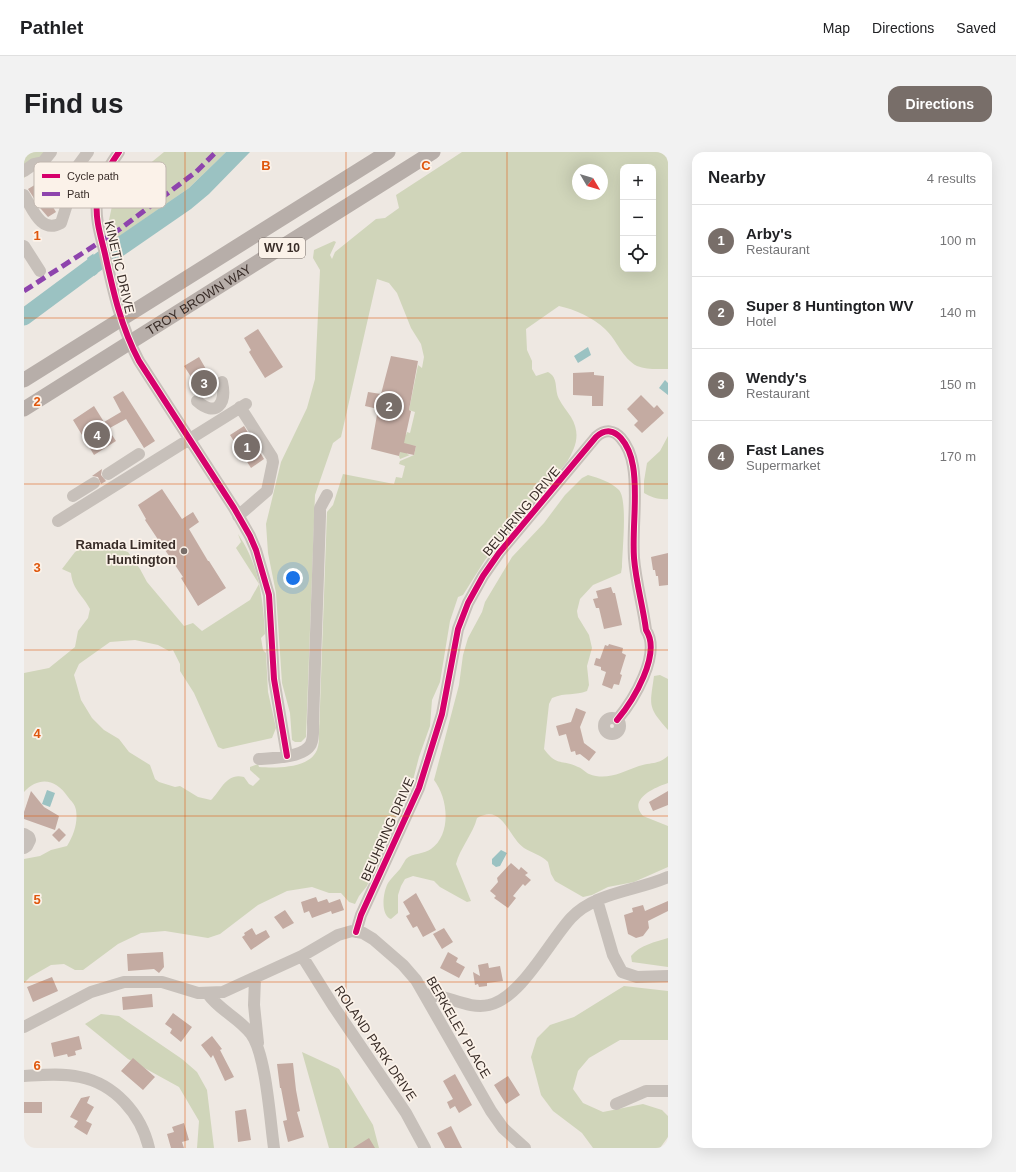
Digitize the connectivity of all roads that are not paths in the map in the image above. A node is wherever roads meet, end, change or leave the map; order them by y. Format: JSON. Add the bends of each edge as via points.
{"nodes":[{"id":1,"x":51,"y":152,"type":"edge"},
{"id":2,"x":88,"y":152,"type":"edge"},
{"id":3,"x":119,"y":152,"type":"edge"},
{"id":4,"x":388,"y":152,"type":"edge"},
{"id":5,"x":433,"y":152,"type":"edge"},
{"id":6,"x":42,"y":162,"type":"edge"},
{"id":7,"x":82,"y":162,"type":"edge"},
{"id":8,"x":113,"y":162,"type":"edge"},
{"id":9,"x":34,"y":164,"type":"edge"},
{"id":10,"x":24,"y":171,"type":"edge"},
{"id":11,"x":24,"y":196,"type":"edge"},
{"id":12,"x":65,"y":208,"type":"edge"},
{"id":13,"x":98,"y":208,"type":"edge"},
{"id":14,"x":24,"y":246,"type":"edge"},
{"id":15,"x":40,"y":271,"type":"dead end"},
{"id":16,"x":121,"y":320,"type":"junction"},
{"id":17,"x":130,"y":343,"type":"junction"},
{"id":18,"x":24,"y":380,"type":"edge"},
{"id":19,"x":222,"y":382,"type":"dead end"},
{"id":20,"x":197,"y":401,"type":"dead end"},
{"id":21,"x":24,"y":409,"type":"edge"},
{"id":22,"x":188,"y":439,"type":"junction"},
{"id":23,"x":139,"y":454,"type":"dead end"},
{"id":24,"x":108,"y":474,"type":"dead end"},
{"id":25,"x":94,"y":483,"type":"dead end"},
{"id":26,"x":327,"y":495,"type":"dead end"},
{"id":27,"x":73,"y":496,"type":"dead end"},
{"id":28,"x":238,"y":516,"type":"junction"},
{"id":29,"x":58,"y":521,"type":"dead end"},
{"id":30,"x":617,"y":720,"type":"dead end"},
{"id":31,"x":287,"y":756,"type":"junction"},
{"id":32,"x":259,"y":759,"type":"dead end"},
{"id":33,"x":24,"y":834,"type":"edge"},
{"id":34,"x":24,"y":848,"type":"edge"},
{"id":35,"x":668,"y":877,"type":"edge"},
{"id":36,"x":597,"y":900,"type":"junction"},
{"id":37,"x":356,"y":932,"type":"junction"},
{"id":38,"x":302,"y":956,"type":"junction"},
{"id":39,"x":668,"y":976,"type":"edge"},
{"id":40,"x":255,"y":978,"type":"junction"},
{"id":41,"x":208,"y":994,"type":"junction"},
{"id":42,"x":424,"y":994,"type":"junction"},
{"id":43,"x":24,"y":1027,"type":"edge"},
{"id":44,"x":258,"y":1046,"type":"junction"},
{"id":45,"x":24,"y":1076,"type":"edge"},
{"id":46,"x":668,"y":1091,"type":"edge"},
{"id":47,"x":616,"y":1104,"type":"dead end"},
{"id":48,"x":149,"y":1148,"type":"edge"},
{"id":49,"x":274,"y":1148,"type":"edge"},
{"id":50,"x":424,"y":1148,"type":"edge"},
{"id":51,"x":525,"y":1148,"type":"edge"}],
"edges":[{"from":1,"to":6,"type":"street"},
{"from":2,"to":7,"type":"street"},
{"from":3,"to":8,"type":"street","name":"KINETIC DRIVE"},
{"from":4,"to":16,"type":"main road","name":"TROY BROWN WAY","number":"WV 10"},
{"from":5,"to":17,"type":"main road","name":"TROY BROWN WAY","number":"WV 10"},
{"from":9,"to":10,"type":"street"},
{"from":11,"to":12,"type":"street","via":[[47,226],[54,227],[61,223]]},
{"from":13,"to":16,"type":"street","name":"KINETIC DRIVE","via":[[99,228]]},
{"from":14,"to":15,"type":"street"},
{"from":16,"to":17,"type":"street","name":"KINETIC DRIVE"},
{"from":16,"to":18,"type":"main road","name":"TROY BROWN WAY","number":"WV 10"},
{"from":17,"to":21,"type":"main road","name":"TROY BROWN WAY","number":"WV 10"},
{"from":17,"to":22,"type":"street","name":"KINETIC DRIVE"},
{"from":19,"to":20,"type":"street","via":[[224,393],[219,406],[210,410]]},
{"from":22,"to":28,"type":"street","name":"KINETIC DRIVE"},
{"from":22,"to":28,"type":"street","via":[[243,406],[273,462],[267,491]]},
{"from":22,"to":29,"type":"street"},
{"from":23,"to":24,"type":"street"},
{"from":25,"to":27,"type":"street"},
{"from":26,"to":31,"type":"street","via":[[320,508],[312,738],[311,744],[303,752]]},
{"from":28,"to":31,"type":"street","name":"KINETIC DRIVE","via":[[256,550],[267,587],[274,679]]},
{"from":30,"to":37,"type":"street","name":"BEUHRING DRIVE","via":[[633,697],[650,657],[651,648],[637,587],[634,557],[634,467],[627,448],[618,435],[604,431],[596,437],[499,553],[468,603],[458,629],[442,714],[419,788],[361,915]]},
{"from":31,"to":32,"type":"street"},
{"from":33,"to":34,"type":"street","via":[[30,840]]},
{"from":35,"to":36,"type":"street"},
{"from":36,"to":39,"type":"street","via":[[613,955],[622,972],[638,977]]},
{"from":36,"to":42,"type":"street","via":[[572,916],[522,981],[499,1001],[480,1006],[437,994]]},
{"from":37,"to":38,"type":"street","via":[[338,935]]},
{"from":37,"to":42,"type":"street","name":"BERKELEY PLACE","via":[[373,939],[403,965]]},
{"from":38,"to":40,"type":"street"},
{"from":38,"to":50,"type":"street","name":"ROLAND PARK DRIVE","via":[[406,1113]]},
{"from":40,"to":41,"type":"street","via":[[223,992]]},
{"from":40,"to":44,"type":"street","via":[[254,1005]]},
{"from":41,"to":43,"type":"street","via":[[162,982],[124,982],[96,990]]},
{"from":41,"to":44,"type":"street","via":[[243,1025]]},
{"from":42,"to":51,"type":"street","name":"BERKELEY PLACE","via":[[497,1121]]},
{"from":44,"to":49,"type":"street"},
{"from":45,"to":48,"type":"street","via":[[69,1075],[103,1086],[132,1110],[145,1133]]},
{"from":46,"to":47,"type":"street","via":[[646,1091]]}]}
